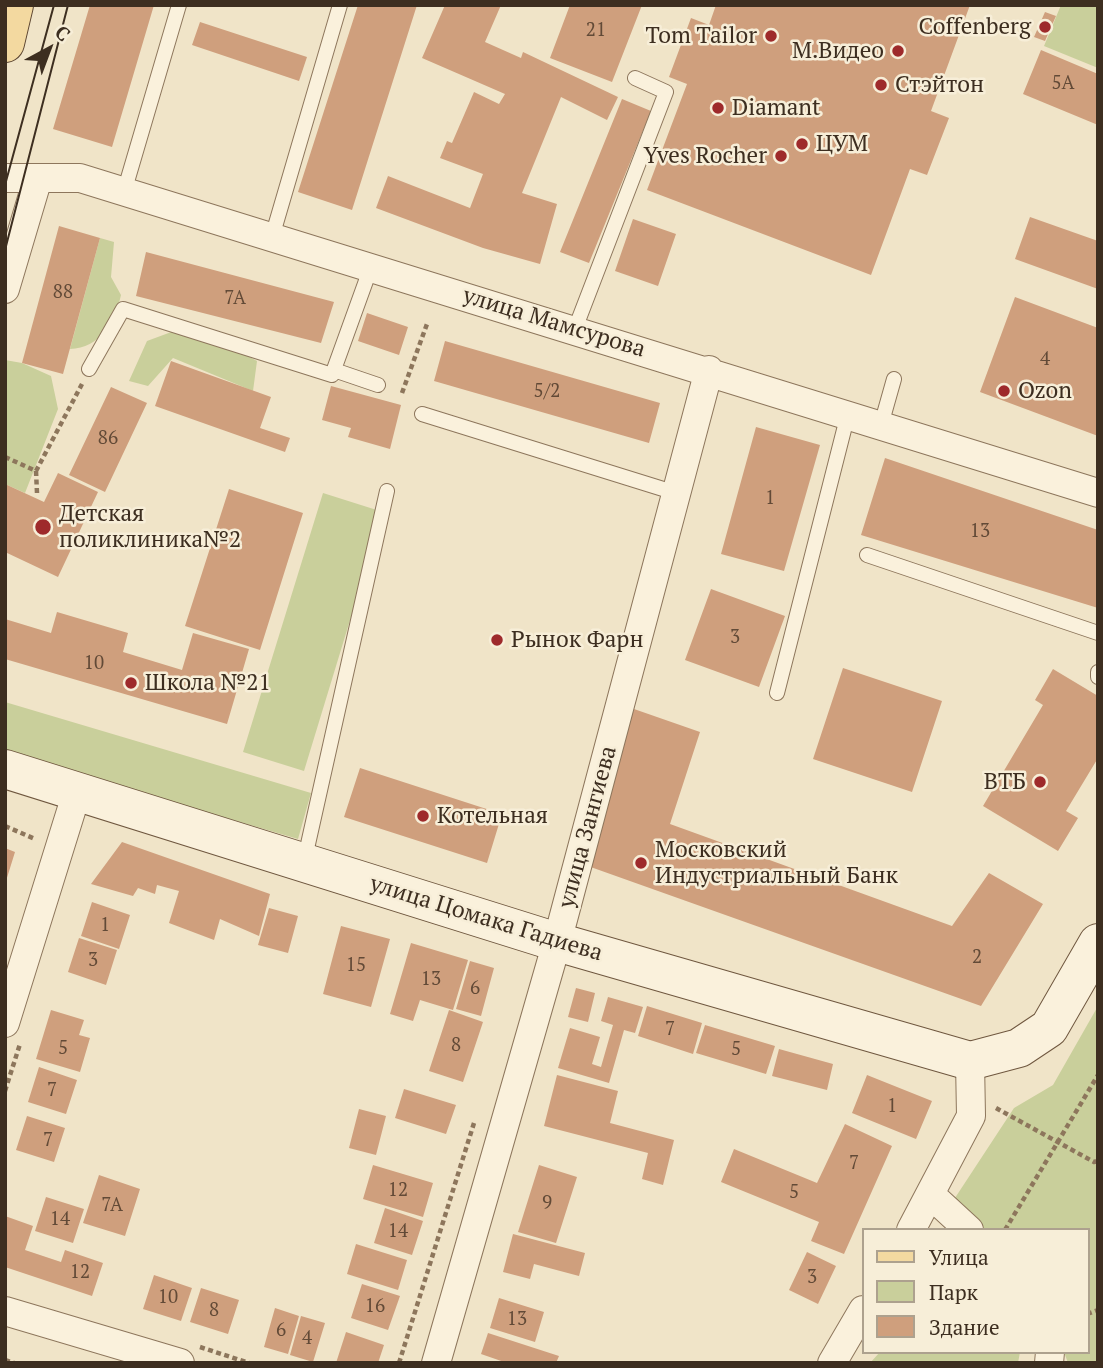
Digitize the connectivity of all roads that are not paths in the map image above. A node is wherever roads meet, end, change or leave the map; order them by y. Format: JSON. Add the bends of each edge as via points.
{"nodes":[{"id":1,"x":14,"y":5,"type":"edge"},
{"id":2,"x":179,"y":5,"type":"edge"},
{"id":3,"x":340,"y":5,"type":"edge"},
{"id":4,"x":5,"y":43,"type":"edge"},
{"id":5,"x":635,"y":78,"type":"dead end"},
{"id":6,"x":5,"y":178,"type":"edge"},
{"id":7,"x":38,"y":178,"type":"junction"},
{"id":8,"x":124,"y":191,"type":"junction"},
{"id":9,"x":272,"y":237,"type":"junction"},
{"id":10,"x":371,"y":267,"type":"junction"},
{"id":11,"x":5,"y":289,"type":"edge"},
{"id":12,"x":575,"y":329,"type":"junction"},
{"id":13,"x":89,"y":369,"type":"road end"},
{"id":14,"x":334,"y":370,"type":"junction"},
{"id":15,"x":709,"y":370,"type":"junction"},
{"id":16,"x":894,"y":379,"type":"dead end"},
{"id":17,"x":378,"y":384,"type":"road end"},
{"id":18,"x":422,"y":414,"type":"road end"},
{"id":19,"x":848,"y":414,"type":"junction"},
{"id":20,"x":881,"y":425,"type":"junction"},
{"id":21,"x":387,"y":491,"type":"dead end"},
{"id":22,"x":676,"y":493,"type":"junction"},
{"id":23,"x":1098,"y":493,"type":"edge"},
{"id":24,"x":867,"y":555,"type":"dead end"},
{"id":25,"x":1098,"y":633,"type":"edge"},
{"id":26,"x":1098,"y":671,"type":"edge"},
{"id":27,"x":1098,"y":677,"type":"edge"},
{"id":28,"x":777,"y":693,"type":"dead end"},
{"id":29,"x":5,"y":769,"type":"edge"},
{"id":30,"x":78,"y":792,"type":"junction"},
{"id":31,"x":304,"y":862,"type":"junction"},
{"id":32,"x":557,"y":942,"type":"junction"},
{"id":33,"x":1098,"y":943,"type":"edge"},
{"id":34,"x":5,"y":1023,"type":"edge"},
{"id":35,"x":970,"y":1078,"type":"junction"},
{"id":36,"x":931,"y":1195,"type":"junction"},
{"id":37,"x":912,"y":1228,"type":"edge"},
{"id":38,"x":967,"y":1228,"type":"edge"},
{"id":39,"x":5,"y":1311,"type":"edge"},
{"id":40,"x":862,"y":1312,"type":"edge"},
{"id":41,"x":180,"y":1363,"type":"edge"},
{"id":42,"x":436,"y":1363,"type":"edge"},
{"id":43,"x":831,"y":1363,"type":"edge"}],
"edges":[{"from":1,"to":4,"type":"main road"},
{"from":2,"to":8,"type":"lane"},
{"from":3,"to":9,"type":"lane"},
{"from":5,"to":12,"type":"lane","via":[[666,92]]},
{"from":6,"to":7,"type":"street","name":"улица Мамсурова"},
{"from":7,"to":8,"type":"street","name":"улица Мамсурова","via":[[80,178]]},
{"from":7,"to":11,"type":"street"},
{"from":8,"to":9,"type":"street","name":"улица Мамсурова"},
{"from":9,"to":10,"type":"street","name":"улица Мамсурова"},
{"from":10,"to":12,"type":"street","name":"улица Мамсурова"},
{"from":10,"to":14,"type":"lane"},
{"from":12,"to":15,"type":"street","name":"улица Мамсурова"},
{"from":13,"to":14,"type":"lane","via":[[123,309],[332,375]]},
{"from":14,"to":17,"type":"lane"},
{"from":15,"to":19,"type":"street","name":"улица Мамсурова"},
{"from":15,"to":22,"type":"street","name":"улица Зангиева"},
{"from":16,"to":20,"type":"lane"},
{"from":18,"to":22,"type":"lane"},
{"from":19,"to":20,"type":"street","name":"улица Мамсурова"},
{"from":19,"to":28,"type":"lane"},
{"from":20,"to":23,"type":"street","name":"улица Мамсурова"},
{"from":21,"to":31,"type":"lane"},
{"from":22,"to":32,"type":"street","name":"улица Зангиева"},
{"from":24,"to":25,"type":"lane"},
{"from":26,"to":27,"type":"lane"},
{"from":29,"to":30,"type":"main road","name":"улица Цомака Гадиева"},
{"from":30,"to":31,"type":"main road","name":"улица Цомака Гадиева"},
{"from":30,"to":34,"type":"street"},
{"from":31,"to":32,"type":"main road","name":"улица Цомака Гадиева"},
{"from":32,"to":35,"type":"main road","name":"улица Цомака Гадиева"},
{"from":32,"to":42,"type":"street","name":"улица Зангиева"},
{"from":33,"to":35,"type":"main road","via":[[1049,1028]]},
{"from":35,"to":36,"type":"street","via":[[971,1116]]},
{"from":36,"to":37,"type":"street"},
{"from":36,"to":38,"type":"street"},
{"from":39,"to":41,"type":"street"},
{"from":40,"to":43,"type":"street"}]}
